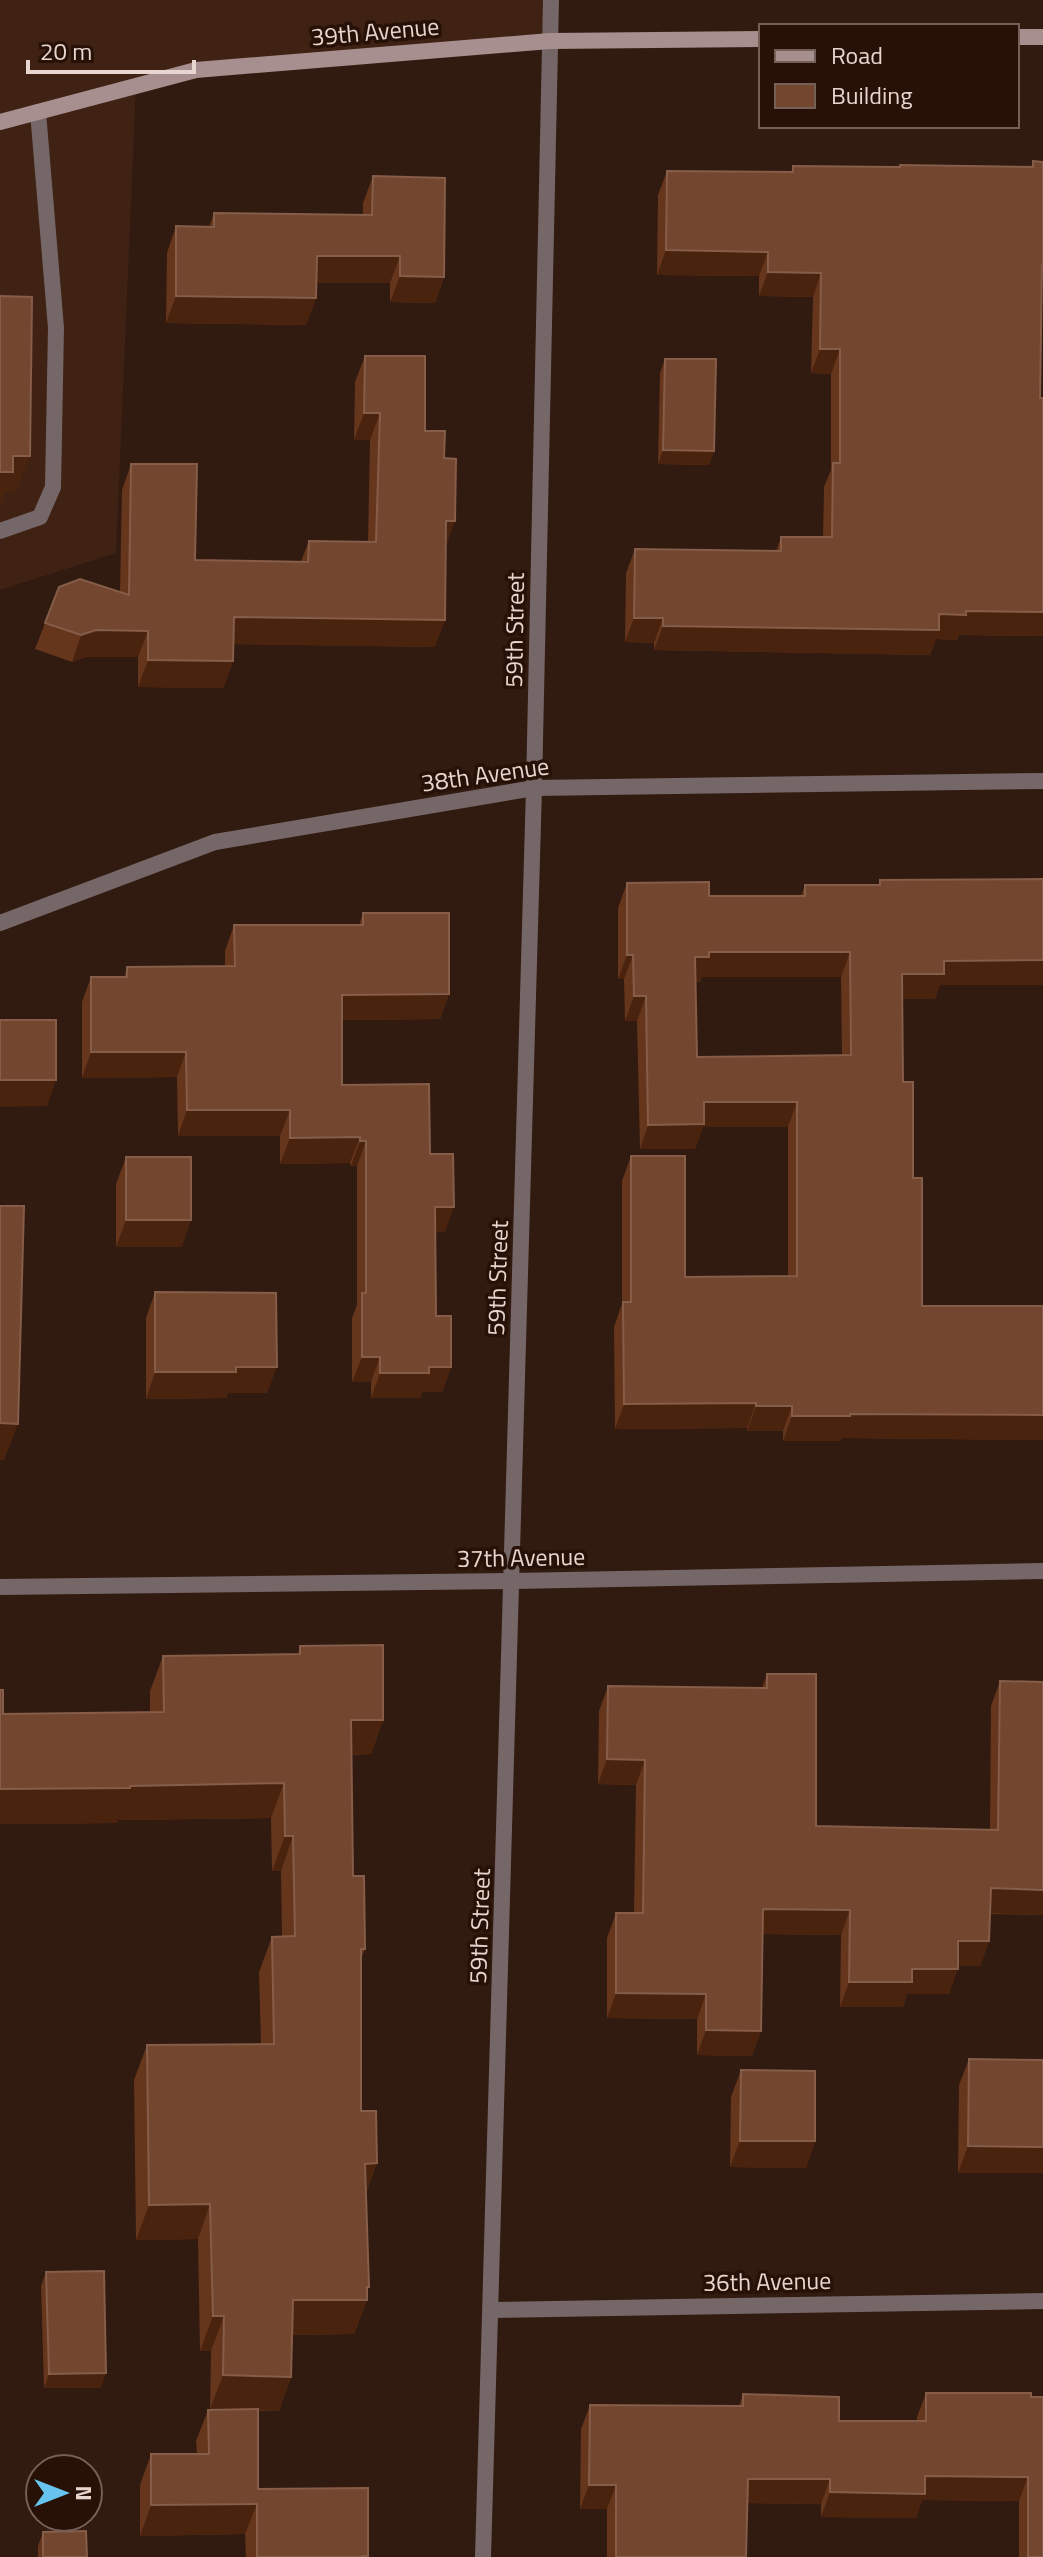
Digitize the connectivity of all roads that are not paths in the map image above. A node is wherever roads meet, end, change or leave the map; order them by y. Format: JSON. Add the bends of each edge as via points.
{"nodes":[{"id":1,"x":551,"y":0,"type":"edge"},
{"id":2,"x":1019,"y":37,"type":"edge"},
{"id":3,"x":1043,"y":37,"type":"edge"},
{"id":4,"x":759,"y":39,"type":"edge"},
{"id":5,"x":550,"y":41,"type":"junction"},
{"id":6,"x":38,"y":112,"type":"junction"},
{"id":7,"x":0,"y":122,"type":"edge"},
{"id":8,"x":0,"y":531,"type":"edge"},
{"id":9,"x":1043,"y":781,"type":"edge"},
{"id":10,"x":534,"y":788,"type":"junction"},
{"id":11,"x":0,"y":923,"type":"edge"},
{"id":12,"x":1043,"y":1571,"type":"edge"},
{"id":13,"x":513,"y":1581,"type":"junction"},
{"id":14,"x":0,"y":1587,"type":"edge"},
{"id":15,"x":1043,"y":2301,"type":"edge"},
{"id":16,"x":491,"y":2310,"type":"junction"},
{"id":17,"x":483,"y":2557,"type":"edge"}],
"edges":[{"from":1,"to":5,"type":"street","name":"59th Street"},
{"from":2,"to":3,"type":"main road"},
{"from":4,"to":5,"type":"main road","name":"39th Avenue"},
{"from":5,"to":6,"type":"main road","name":"39th Avenue","via":[[196,70]]},
{"from":5,"to":10,"type":"street","name":"59th Street"},
{"from":6,"to":7,"type":"main road","name":"39th Avenue"},
{"from":6,"to":8,"type":"street","via":[[56,328],[53,487],[40,517]]},
{"from":9,"to":10,"type":"street","name":"38th Avenue"},
{"from":10,"to":11,"type":"street","name":"38th Avenue","via":[[215,842]]},
{"from":10,"to":13,"type":"street","name":"59th Street"},
{"from":12,"to":13,"type":"street","name":"37th Avenue"},
{"from":13,"to":14,"type":"street","name":"37th Avenue"},
{"from":13,"to":16,"type":"street","name":"59th Street"},
{"from":15,"to":16,"type":"street","name":"36th Avenue"},
{"from":16,"to":17,"type":"street","name":"59th Street"}]}
